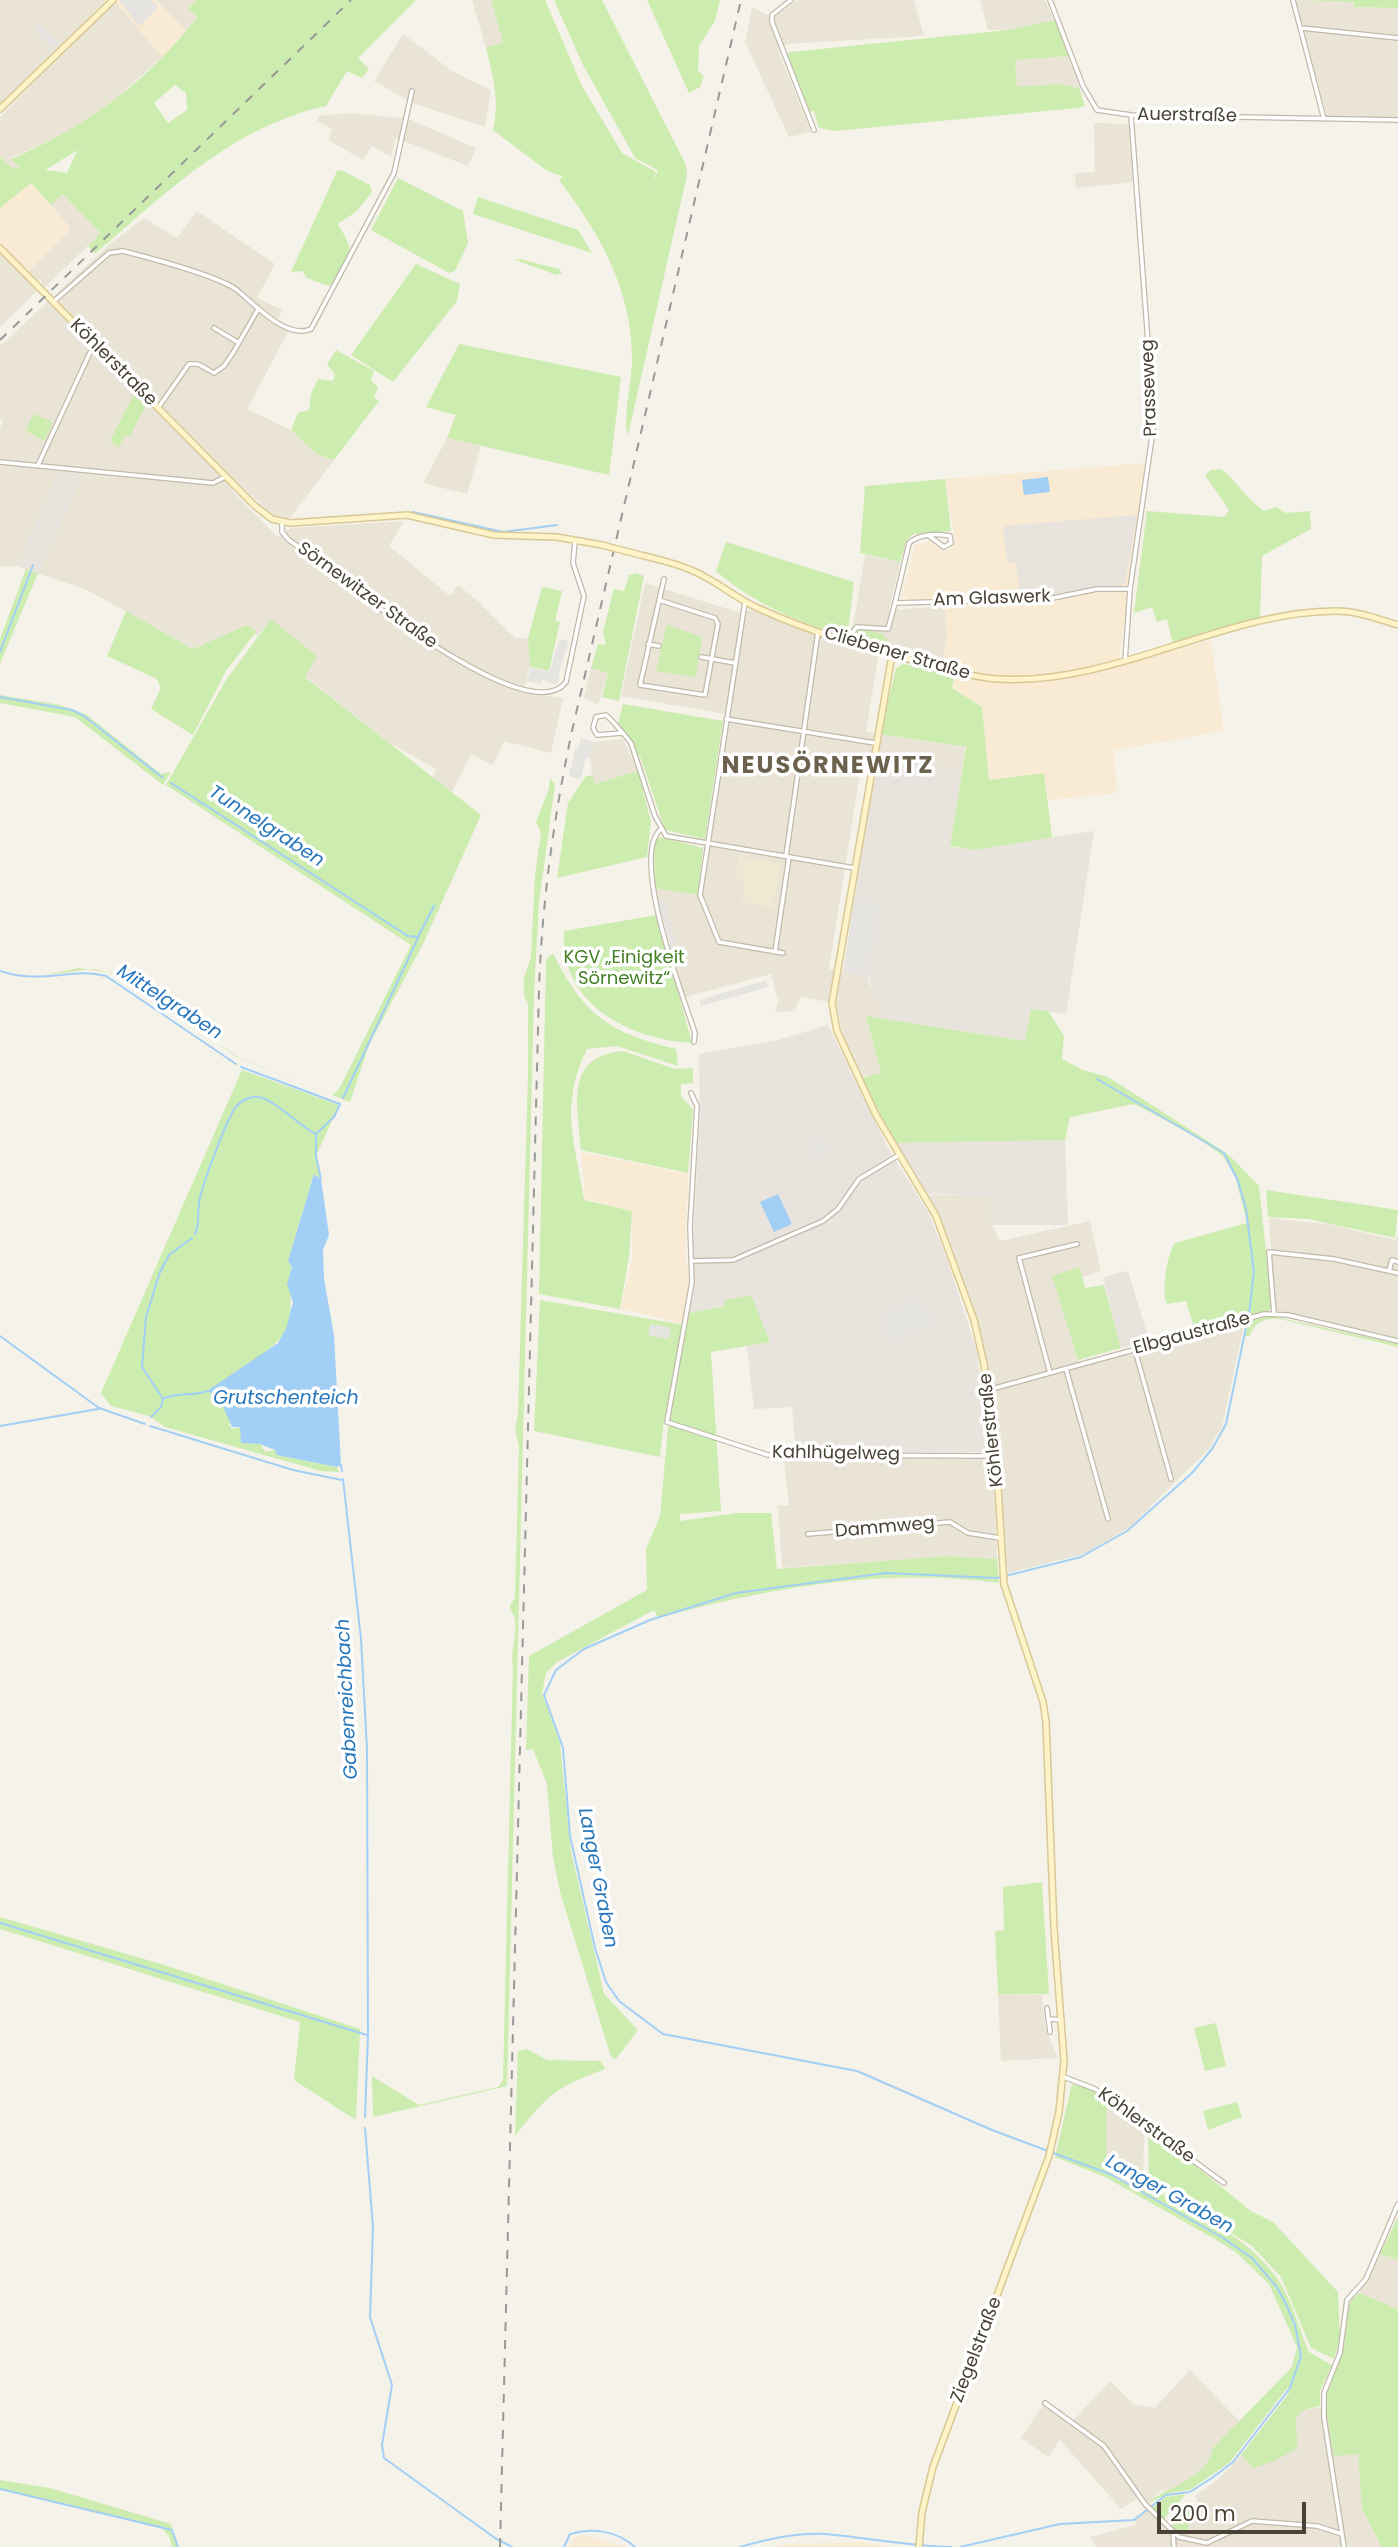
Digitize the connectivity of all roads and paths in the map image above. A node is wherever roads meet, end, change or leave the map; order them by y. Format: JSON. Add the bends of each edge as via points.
{"nodes":[{"id":1,"x":113,"y":0,"type":"edge"},
{"id":2,"x":791,"y":0,"type":"edge"},
{"id":3,"x":1050,"y":0,"type":"edge"},
{"id":4,"x":1293,"y":0,"type":"edge"},
{"id":5,"x":1301,"y":28,"type":"junction"},
{"id":6,"x":1398,"y":38,"type":"edge"},
{"id":7,"x":412,"y":91,"type":"dead end"},
{"id":8,"x":0,"y":109,"type":"edge"},
{"id":9,"x":1131,"y":115,"type":"junction"},
{"id":10,"x":1324,"y":119,"type":"junction"},
{"id":11,"x":1398,"y":120,"type":"edge"},
{"id":12,"x":814,"y":130,"type":"dead end"},
{"id":13,"x":0,"y":248,"type":"edge"},
{"id":14,"x":53,"y":302,"type":"junction"},
{"id":15,"x":257,"y":311,"type":"junction"},
{"id":16,"x":215,"y":328,"type":"dead end"},
{"id":17,"x":239,"y":343,"type":"junction"},
{"id":18,"x":94,"y":344,"type":"junction"},
{"id":19,"x":158,"y":408,"type":"junction"},
{"id":20,"x":0,"y":462,"type":"edge"},
{"id":21,"x":38,"y":465,"type":"junction"},
{"id":22,"x":225,"y":477,"type":"junction"},
{"id":23,"x":282,"y":522,"type":"junction"},
{"id":24,"x":929,"y":536,"type":"junction"},
{"id":25,"x":575,"y":540,"type":"junction"},
{"id":26,"x":664,"y":579,"type":"dead end"},
{"id":27,"x":1130,"y":589,"type":"junction"},
{"id":28,"x":659,"y":600,"type":"junction"},
{"id":29,"x":745,"y":602,"type":"junction"},
{"id":30,"x":895,"y":603,"type":"junction"},
{"id":31,"x":1398,"y":625,"type":"edge"},
{"id":32,"x":818,"y":632,"type":"junction"},
{"id":33,"x":845,"y":641,"type":"junction"},
{"id":34,"x":648,"y":644,"type":"junction"},
{"id":35,"x":659,"y":646,"type":"dead end"},
{"id":36,"x":892,"y":655,"type":"junction"},
{"id":37,"x":701,"y":657,"type":"dead end"},
{"id":38,"x":712,"y":659,"type":"junction"},
{"id":39,"x":1125,"y":661,"type":"junction"},
{"id":40,"x":735,"y":663,"type":"junction"},
{"id":41,"x":726,"y":719,"type":"junction"},
{"id":42,"x":806,"y":731,"type":"junction"},
{"id":43,"x":622,"y":733,"type":"junction"},
{"id":44,"x":875,"y":743,"type":"junction"},
{"id":45,"x":661,"y":829,"type":"junction"},
{"id":46,"x":707,"y":844,"type":"junction"},
{"id":47,"x":788,"y":857,"type":"junction"},
{"id":48,"x":855,"y":868,"type":"junction"},
{"id":49,"x":775,"y":951,"type":"junction"},
{"id":50,"x":783,"y":953,"type":"dead end"},
{"id":51,"x":694,"y":1042,"type":"dead end"},
{"id":52,"x":691,"y":1093,"type":"dead end"},
{"id":53,"x":899,"y":1155,"type":"junction"},
{"id":54,"x":1077,"y":1244,"type":"dead end"},
{"id":55,"x":691,"y":1261,"type":"junction"},
{"id":56,"x":1398,"y":1262,"type":"edge"},
{"id":57,"x":1388,"y":1271,"type":"junction"},
{"id":58,"x":1398,"y":1273,"type":"edge"},
{"id":59,"x":1273,"y":1314,"type":"junction"},
{"id":60,"x":1398,"y":1341,"type":"edge"},
{"id":61,"x":1135,"y":1350,"type":"junction"},
{"id":62,"x":1066,"y":1368,"type":"junction"},
{"id":63,"x":1050,"y":1373,"type":"junction"},
{"id":64,"x":988,"y":1390,"type":"junction"},
{"id":65,"x":996,"y":1456,"type":"junction"},
{"id":66,"x":1171,"y":1479,"type":"dead end"},
{"id":67,"x":1108,"y":1519,"type":"dead end"},
{"id":68,"x":808,"y":1534,"type":"dead end"},
{"id":69,"x":1000,"y":1538,"type":"junction"},
{"id":70,"x":1047,"y":2008,"type":"dead end"},
{"id":71,"x":1048,"y":2019,"type":"junction"},
{"id":72,"x":1062,"y":2020,"type":"junction"},
{"id":73,"x":1051,"y":2032,"type":"dead end"},
{"id":74,"x":1064,"y":2077,"type":"junction"},
{"id":75,"x":1049,"y":2156,"type":"joint"},
{"id":76,"x":1224,"y":2183,"type":"dead end"},
{"id":77,"x":1398,"y":2204,"type":"edge"},
{"id":78,"x":1045,"y":2403,"type":"dead end"},
{"id":79,"x":1173,"y":2533,"type":"junction"},
{"id":80,"x":1342,"y":2534,"type":"junction"},
{"id":81,"x":1207,"y":2543,"type":"junction"},
{"id":82,"x":919,"y":2545,"type":"edge"},
{"id":83,"x":1174,"y":2547,"type":"edge"},
{"id":84,"x":1202,"y":2547,"type":"edge"},
{"id":85,"x":1344,"y":2547,"type":"edge"}],
"edges":[{"from":1,"to":8,"type":"street"},
{"from":2,"to":12,"type":"street","via":[[776,10],[772,22]]},
{"from":3,"to":9,"type":"street","name":"Auerstraße","via":[[1097,110]]},
{"from":4,"to":5,"type":"street"},
{"from":5,"to":6,"type":"street"},
{"from":5,"to":10,"type":"street"},
{"from":7,"to":15,"type":"street","via":[[394,173],[317,324],[301,332]]},
{"from":9,"to":10,"type":"street","name":"Auerstraße"},
{"from":9,"to":27,"type":"street","name":"Prasseweg","via":[[1154,423]]},
{"from":10,"to":11,"type":"street","name":"Auerstraße"},
{"from":13,"to":14,"type":"street","name":"Köhlerstraße"},
{"from":14,"to":15,"type":"street","via":[[111,251],[119,250],[226,284]]},
{"from":14,"to":18,"type":"street","name":"Köhlerstraße"},
{"from":15,"to":17,"type":"street"},
{"from":16,"to":17,"type":"street"},
{"from":17,"to":19,"type":"street","via":[[219,371],[210,372],[193,363],[185,367]]},
{"from":18,"to":19,"type":"street","name":"Köhlerstraße"},
{"from":18,"to":21,"type":"street"},
{"from":19,"to":22,"type":"street","name":"Köhlerstraße"},
{"from":20,"to":21,"type":"street"},
{"from":21,"to":22,"type":"street","via":[[213,484]]},
{"from":22,"to":23,"type":"street","name":"Sörnewitzer Straße","via":[[260,511]]},
{"from":23,"to":25,"type":"street","name":"Cliebener Straße","via":[[407,515],[494,535]]},
{"from":23,"to":25,"type":"street","name":"Sörnewitzer Straße","via":[[282,532],[289,540],[418,636],[499,681],[552,692],[566,682],[584,596],[573,563]]},
{"from":24,"to":24,"type":"street","via":[[948,535],[951,543],[944,547]]},
{"from":24,"to":30,"type":"street","via":[[915,538],[907,547]]},
{"from":25,"to":29,"type":"street","name":"Cliebener Straße","bridge":true,"via":[[692,570]]},
{"from":26,"to":28,"type":"street"},
{"from":27,"to":30,"type":"street","name":"Am Glaswerk","via":[[1097,589],[1048,599]]},
{"from":27,"to":39,"type":"street","name":"Prasseweg"},
{"from":28,"to":34,"type":"street"},
{"from":28,"to":38,"type":"street","via":[[715,618]]},
{"from":29,"to":32,"type":"street","name":"Cliebener Straße"},
{"from":29,"to":40,"type":"street"},
{"from":30,"to":33,"type":"street","via":[[888,629],[857,627]]},
{"from":31,"to":39,"type":"street","name":"Cliebener Straße","via":[[1349,612],[1318,612],[1261,621]]},
{"from":32,"to":33,"type":"street","name":"Cliebener Straße"},
{"from":32,"to":42,"type":"street"},
{"from":33,"to":36,"type":"street","name":"Cliebener Straße"},
{"from":34,"to":35,"type":"street"},
{"from":34,"to":38,"type":"street","via":[[640,685],[705,695]]},
{"from":36,"to":39,"type":"street","name":"Cliebener Straße","via":[[1007,680]]},
{"from":36,"to":44,"type":"street","name":"Köhlerstraße"},
{"from":37,"to":38,"type":"street"},
{"from":38,"to":40,"type":"street"},
{"from":40,"to":41,"type":"street"},
{"from":41,"to":42,"type":"street"},
{"from":41,"to":46,"type":"street"},
{"from":42,"to":44,"type":"street"},
{"from":42,"to":47,"type":"street"},
{"from":43,"to":43,"type":"street","via":[[606,715],[596,717],[593,728],[597,735]]},
{"from":43,"to":45,"type":"street","via":[[635,752]]},
{"from":44,"to":48,"type":"street","name":"Köhlerstraße"},
{"from":45,"to":46,"type":"street","via":[[672,838]]},
{"from":45,"to":51,"type":"street","via":[[652,843],[653,892]]},
{"from":46,"to":47,"type":"street"},
{"from":46,"to":49,"type":"street","via":[[700,895],[719,942]]},
{"from":47,"to":48,"type":"street"},
{"from":47,"to":49,"type":"street"},
{"from":48,"to":53,"type":"street","name":"Köhlerstraße","via":[[833,1016],[859,1081]]},
{"from":49,"to":50,"type":"street"},
{"from":52,"to":55,"type":"street","via":[[696,1106]]},
{"from":53,"to":55,"type":"street","via":[[859,1179],[838,1209],[823,1221],[733,1260]]},
{"from":53,"to":64,"type":"street","name":"Köhlerstraße","via":[[936,1216],[977,1330]]},
{"from":54,"to":63,"type":"street","via":[[1020,1258]]},
{"from":55,"to":65,"type":"street","name":"Kahlhügelweg","via":[[690,1295],[667,1422],[768,1455]]},
{"from":56,"to":57,"type":"street","via":[[1392,1260]]},
{"from":57,"to":58,"type":"street"},
{"from":57,"to":59,"type":"street","via":[[1269,1252]]},
{"from":59,"to":60,"type":"street","name":"Elbgaustraße"},
{"from":59,"to":61,"type":"street","name":"Elbgaustraße"},
{"from":61,"to":62,"type":"street","name":"Elbgaustraße"},
{"from":61,"to":66,"type":"street"},
{"from":62,"to":63,"type":"street","name":"Elbgaustraße"},
{"from":62,"to":67,"type":"street"},
{"from":63,"to":64,"type":"street","name":"Elbgaustraße"},
{"from":64,"to":65,"type":"street","name":"Köhlerstraße"},
{"from":65,"to":69,"type":"street","name":"Köhlerstraße"},
{"from":68,"to":69,"type":"street","name":"Dammweg","via":[[950,1522],[968,1533]]},
{"from":69,"to":72,"type":"street","name":"Köhlerstraße","via":[[1004,1584],[1045,1712]]},
{"from":70,"to":71,"type":"street"},
{"from":71,"to":72,"type":"street"},
{"from":71,"to":73,"type":"street"},
{"from":72,"to":74,"type":"street","name":"Köhlerstraße"},
{"from":74,"to":75,"type":"street","name":"Köhlerstraße"},
{"from":74,"to":76,"type":"street","name":"Köhlerstraße","via":[[1094,2089]]},
{"from":75,"to":82,"type":"street","name":"Ziegelstraße","via":[[933,2467]]},
{"from":77,"to":80,"type":"street","via":[[1366,2279],[1347,2300],[1336,2364],[1323,2405]]},
{"from":78,"to":79,"type":"street","via":[[1104,2445],[1147,2506]]},
{"from":79,"to":81,"type":"street"},
{"from":79,"to":83,"type":"street"},
{"from":80,"to":81,"type":"street","via":[[1317,2526],[1252,2521]]},
{"from":80,"to":85,"type":"street"},
{"from":81,"to":84,"type":"street"}]}
